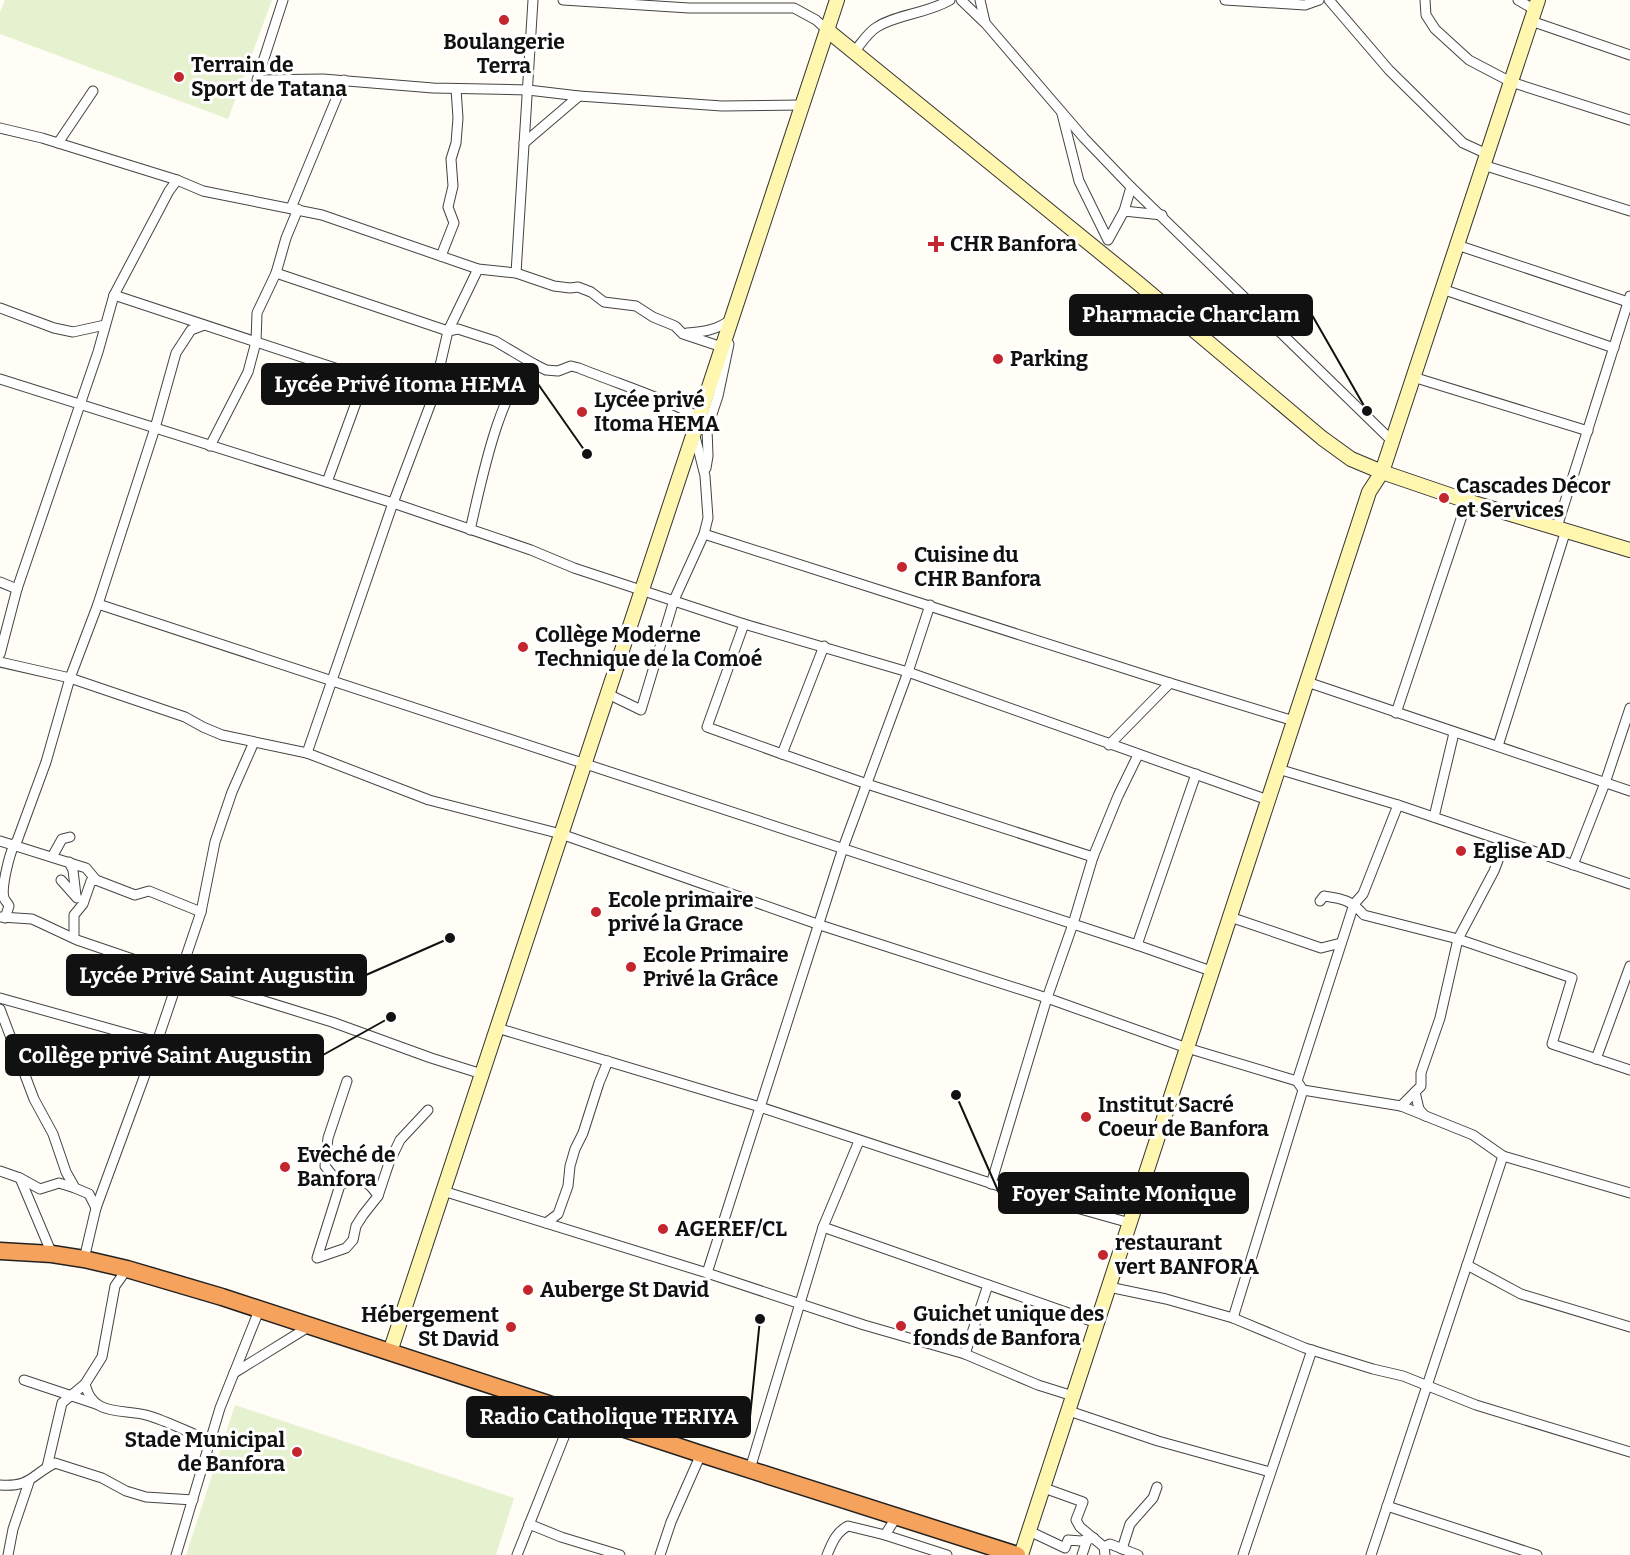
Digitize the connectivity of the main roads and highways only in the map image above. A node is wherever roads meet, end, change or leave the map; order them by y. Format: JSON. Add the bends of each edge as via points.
{"nodes":[{"id":1,"x":0,"y":1251,"type":"edge"},
{"id":2,"x":1019,"y":1555,"type":"edge"}],
"edges":[{"from":1,"to":2,"type":"highway","via":[[84,1259],[260,1308]]}]}
